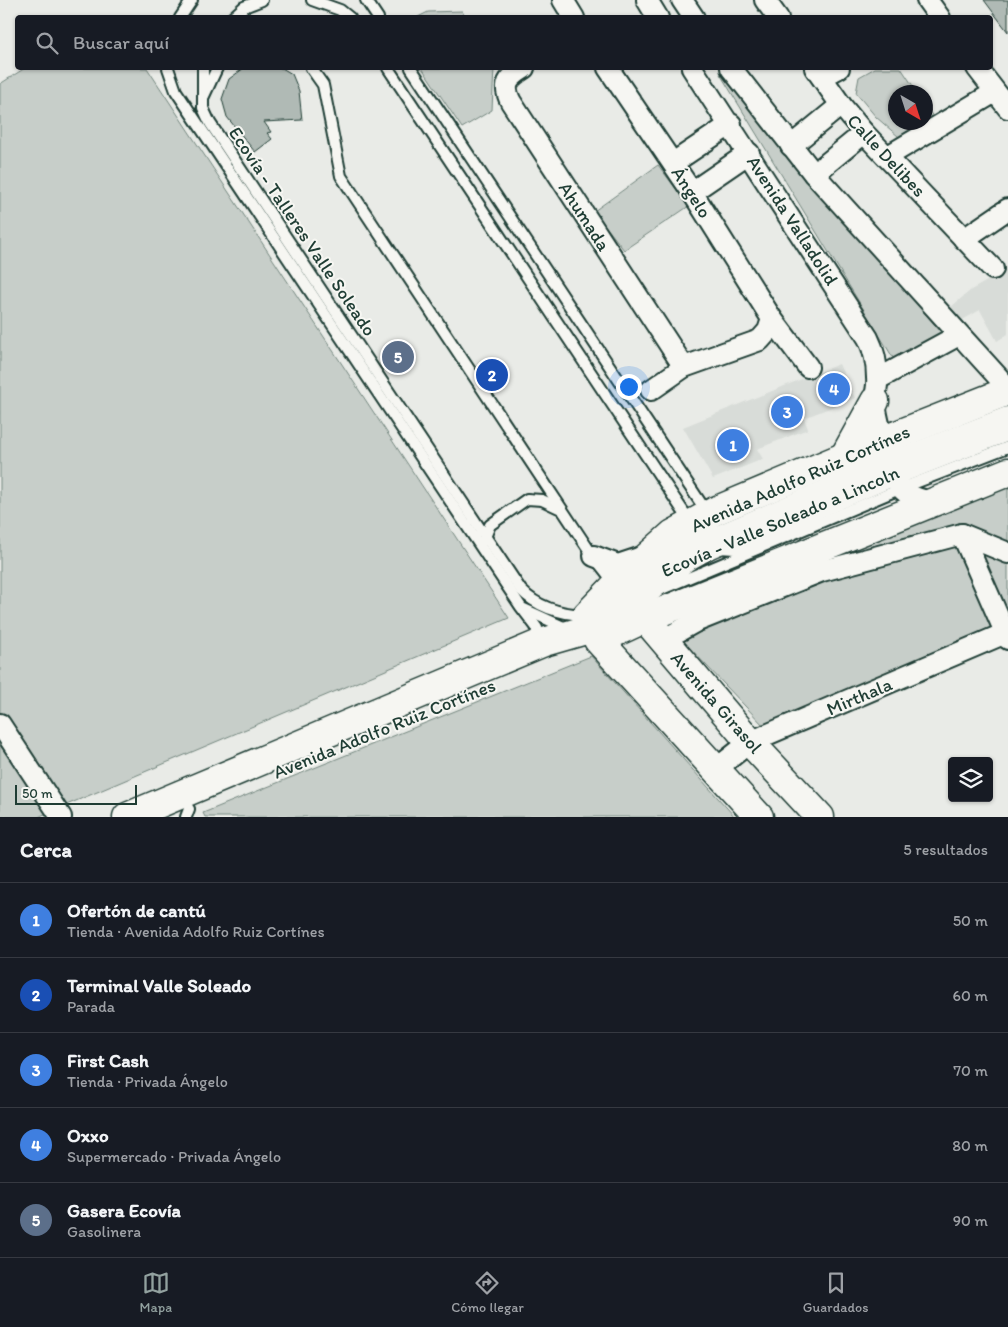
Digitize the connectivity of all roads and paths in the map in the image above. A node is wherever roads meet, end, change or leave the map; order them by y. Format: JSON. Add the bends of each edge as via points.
{"nodes":[{"id":1,"x":192,"y":0,"type":"edge"},
{"id":2,"x":262,"y":0,"type":"edge"},
{"id":3,"x":312,"y":0,"type":"edge"},
{"id":4,"x":366,"y":0,"type":"edge"},
{"id":5,"x":562,"y":0,"type":"edge"},
{"id":6,"x":647,"y":0,"type":"edge"},
{"id":7,"x":682,"y":0,"type":"edge"},
{"id":8,"x":764,"y":0,"type":"edge"},
{"id":9,"x":182,"y":15,"type":"edge"},
{"id":10,"x":235,"y":15,"type":"edge"},
{"id":11,"x":346,"y":15,"type":"edge"},
{"id":12,"x":376,"y":15,"type":"edge"},
{"id":13,"x":572,"y":15,"type":"edge"},
{"id":14,"x":656,"y":15,"type":"edge"},
{"id":15,"x":692,"y":15,"type":"edge"},
{"id":16,"x":776,"y":15,"type":"edge"},
{"id":17,"x":169,"y":70,"type":"edge"},
{"id":18,"x":203,"y":70,"type":"edge"},
{"id":19,"x":216,"y":70,"type":"edge"},
{"id":20,"x":312,"y":70,"type":"edge"},
{"id":21,"x":389,"y":70,"type":"edge"},
{"id":22,"x":412,"y":70,"type":"edge"},
{"id":23,"x":521,"y":70,"type":"edge"},
{"id":24,"x":609,"y":70,"type":"edge"},
{"id":25,"x":693,"y":70,"type":"edge"},
{"id":26,"x":733,"y":70,"type":"edge"},
{"id":27,"x":978,"y":70,"type":"edge"},
{"id":28,"x":825,"y":71,"type":"edge"},
{"id":29,"x":995,"y":92,"type":"junction"},
{"id":30,"x":202,"y":101,"type":"junction"},
{"id":31,"x":841,"y":105,"type":"junction"},
{"id":32,"x":1008,"y":108,"type":"edge"},
{"id":33,"x":196,"y":122,"type":"junction"},
{"id":34,"x":731,"y":124,"type":"junction"},
{"id":35,"x":864,"y":133,"type":"junction"},
{"id":36,"x":791,"y":146,"type":"junction"},
{"id":37,"x":749,"y":153,"type":"junction"},
{"id":38,"x":888,"y":156,"type":"junction"},
{"id":39,"x":673,"y":163,"type":"junction"},
{"id":40,"x":814,"y":174,"type":"junction"},
{"id":41,"x":692,"y":192,"type":"junction"},
{"id":42,"x":1008,"y":209,"type":"edge"},
{"id":43,"x":964,"y":239,"type":"junction"},
{"id":44,"x":993,"y":270,"type":"dead end"},
{"id":45,"x":772,"y":319,"type":"junction"},
{"id":46,"x":959,"y":335,"type":"junction"},
{"id":47,"x":684,"y":367,"type":"junction"},
{"id":48,"x":808,"y":367,"type":"dead end"},
{"id":49,"x":1008,"y":389,"type":"edge"},
{"id":50,"x":651,"y":390,"type":"dead end"},
{"id":51,"x":876,"y":390,"type":"junction"},
{"id":52,"x":1008,"y":421,"type":"edge"},
{"id":53,"x":1008,"y":436,"type":"edge"},
{"id":54,"x":884,"y":440,"type":"junction"},
{"id":55,"x":1008,"y":447,"type":"edge"},
{"id":56,"x":1008,"y":457,"type":"edge"},
{"id":57,"x":843,"y":459,"type":"junction"},
{"id":58,"x":1008,"y":465,"type":"edge"},
{"id":59,"x":1008,"y":472,"type":"edge"},
{"id":60,"x":909,"y":488,"type":"junction"},
{"id":61,"x":562,"y":510,"type":"junction"},
{"id":62,"x":701,"y":531,"type":"junction"},
{"id":63,"x":962,"y":534,"type":"junction"},
{"id":64,"x":485,"y":535,"type":"junction"},
{"id":65,"x":661,"y":545,"type":"junction"},
{"id":66,"x":483,"y":550,"type":"junction"},
{"id":67,"x":1008,"y":552,"type":"edge"},
{"id":68,"x":594,"y":556,"type":"junction"},
{"id":69,"x":634,"y":605,"type":"junction"},
{"id":70,"x":521,"y":607,"type":"junction"},
{"id":71,"x":585,"y":630,"type":"junction"},
{"id":72,"x":1007,"y":634,"type":"edge"},
{"id":73,"x":664,"y":640,"type":"junction"},
{"id":74,"x":538,"y":644,"type":"junction"},
{"id":75,"x":0,"y":724,"type":"edge"},
{"id":76,"x":750,"y":742,"type":"junction"},
{"id":77,"x":716,"y":769,"type":"junction"},
{"id":78,"x":182,"y":814,"type":"edge"},
{"id":79,"x":61,"y":817,"type":"edge"},
{"id":80,"x":127,"y":817,"type":"edge"},
{"id":81,"x":759,"y":817,"type":"edge"},
{"id":82,"x":820,"y":817,"type":"edge"}],
"edges":[{"from":1,"to":9,"type":"lane"},
{"from":2,"to":10,"type":"lane","via":[[244,7]]},
{"from":3,"to":11,"type":"lane"},
{"from":4,"to":12,"type":"lane"},
{"from":5,"to":13,"type":"street"},
{"from":6,"to":14,"type":"street"},
{"from":7,"to":15,"type":"street"},
{"from":8,"to":16,"type":"street"},
{"from":17,"to":33,"type":"lane","via":[[176,90]]},
{"from":18,"to":30,"type":"lane","name":"Ecovía - Talleres Valle Soleado"},
{"from":19,"to":30,"type":"lane"},
{"from":20,"to":61,"type":"lane","via":[[323,85],[341,176]]},
{"from":21,"to":62,"type":"lane"},
{"from":22,"to":62,"type":"lane"},
{"from":23,"to":47,"type":"street","name":"Ahumada","via":[[510,77],[506,93]]},
{"from":24,"to":39,"type":"street","name":"Ángelo"},
{"from":25,"to":34,"type":"street","name":"Avenida Valladolid"},
{"from":26,"to":36,"type":"street","name":"Avenida Valladolid"},
{"from":27,"to":29,"type":"street"},
{"from":28,"to":31,"type":"street","name":"Calle Delibes"},
{"from":29,"to":32,"type":"street"},
{"from":29,"to":38,"type":"street"},
{"from":30,"to":33,"type":"lane"},
{"from":30,"to":64,"type":"lane","name":"Ecovía - Talleres Valle Soleado","via":[[210,123]]},
{"from":31,"to":35,"type":"street","name":"Calle Delibes"},
{"from":31,"to":36,"type":"street"},
{"from":33,"to":66,"type":"lane"},
{"from":34,"to":37,"type":"street","name":"Avenida Valladolid"},
{"from":34,"to":39,"type":"street"},
{"from":35,"to":38,"type":"street","name":"Calle Delibes"},
{"from":35,"to":40,"type":"street"},
{"from":36,"to":40,"type":"street","name":"Avenida Valladolid"},
{"from":37,"to":41,"type":"street"},
{"from":37,"to":51,"type":"street","name":"Avenida Valladolid","via":[[874,349]]},
{"from":38,"to":43,"type":"street","name":"Calle Delibes"},
{"from":39,"to":41,"type":"street","name":"Ángelo"},
{"from":40,"to":46,"type":"street","name":"Avenida Valladolid"},
{"from":41,"to":45,"type":"street","name":"Ángelo"},
{"from":42,"to":43,"type":"street"},
{"from":43,"to":44,"type":"street","name":"Calle Delibes"},
{"from":45,"to":47,"type":"street","via":[[760,340]]},
{"from":45,"to":48,"type":"street","name":"Ángelo"},
{"from":46,"to":49,"type":"street","name":"Avenida Valladolid"},
{"from":46,"to":51,"type":"street"},
{"from":47,"to":50,"type":"street"},
{"from":49,"to":54,"type":"main road","name":"Avenida Adolfo Ruiz Cortínes"},
{"from":51,"to":54,"type":"street","name":"Avenida Valladolid"},
{"from":51,"to":57,"type":"main road"},
{"from":52,"to":60,"type":"main road"},
{"from":53,"to":60,"type":"lane"},
{"from":54,"to":57,"type":"main road","name":"Avenida Adolfo Ruiz Cortínes"},
{"from":54,"to":60,"type":"street","name":"Avenida Valladolid"},
{"from":55,"to":60,"type":"lane","name":"Ecovía - Valle Soleado a Lincoln"},
{"from":56,"to":60,"type":"main road"},
{"from":57,"to":62,"type":"main road","name":"Avenida Adolfo Ruiz Cortínes"},
{"from":58,"to":60,"type":"main road"},
{"from":59,"to":60,"type":"main road","name":"Avenida Adolfo Ruiz Cortínes"},
{"from":60,"to":62,"type":"main road"},
{"from":60,"to":69,"type":"main road","name":"Avenida Adolfo Ruiz Cortínes"},
{"from":61,"to":64,"type":"lane","via":[[542,500],[528,499],[490,526]]},
{"from":61,"to":68,"type":"lane"},
{"from":62,"to":65,"type":"main road","name":"Avenida Adolfo Ruiz Cortínes","via":[[673,534]]},
{"from":62,"to":69,"type":"main road"},
{"from":63,"to":67,"type":"street"},
{"from":63,"to":72,"type":"street"},
{"from":63,"to":73,"type":"street","via":[[822,571],[695,622]]},
{"from":64,"to":66,"type":"lane"},
{"from":64,"to":71,"type":"lane","name":"Ecovía - Talleres Valle Soleado","via":[[528,597]]},
{"from":65,"to":68,"type":"street","via":[[644,556],[618,564]]},
{"from":65,"to":69,"type":"main road","name":"Avenida Adolfo Ruiz Cortínes"},
{"from":66,"to":70,"type":"lane"},
{"from":68,"to":69,"type":"lane"},
{"from":69,"to":71,"type":"main road","name":"Avenida Adolfo Ruiz Cortínes"},
{"from":69,"to":71,"type":"main road","name":"Avenida Adolfo Ruiz Cortínes"},
{"from":69,"to":73,"type":"main road","name":"Avenida Girasol"},
{"from":70,"to":71,"type":"lane"},
{"from":70,"to":74,"type":"lane","via":[[537,628]]},
{"from":71,"to":74,"type":"main road"},
{"from":71,"to":77,"type":"main road"},
{"from":71,"to":78,"type":"main road","name":"Avenida Adolfo Ruiz Cortínes"},
{"from":72,"to":76,"type":"street","name":"Mirthala"},
{"from":73,"to":76,"type":"main road","name":"Avenida Girasol"},
{"from":74,"to":80,"type":"main road"},
{"from":75,"to":79,"type":"street"},
{"from":76,"to":77,"type":"street","name":"Mirthala"},
{"from":76,"to":82,"type":"main road","name":"Avenida Girasol"},
{"from":77,"to":81,"type":"main road"}]}
